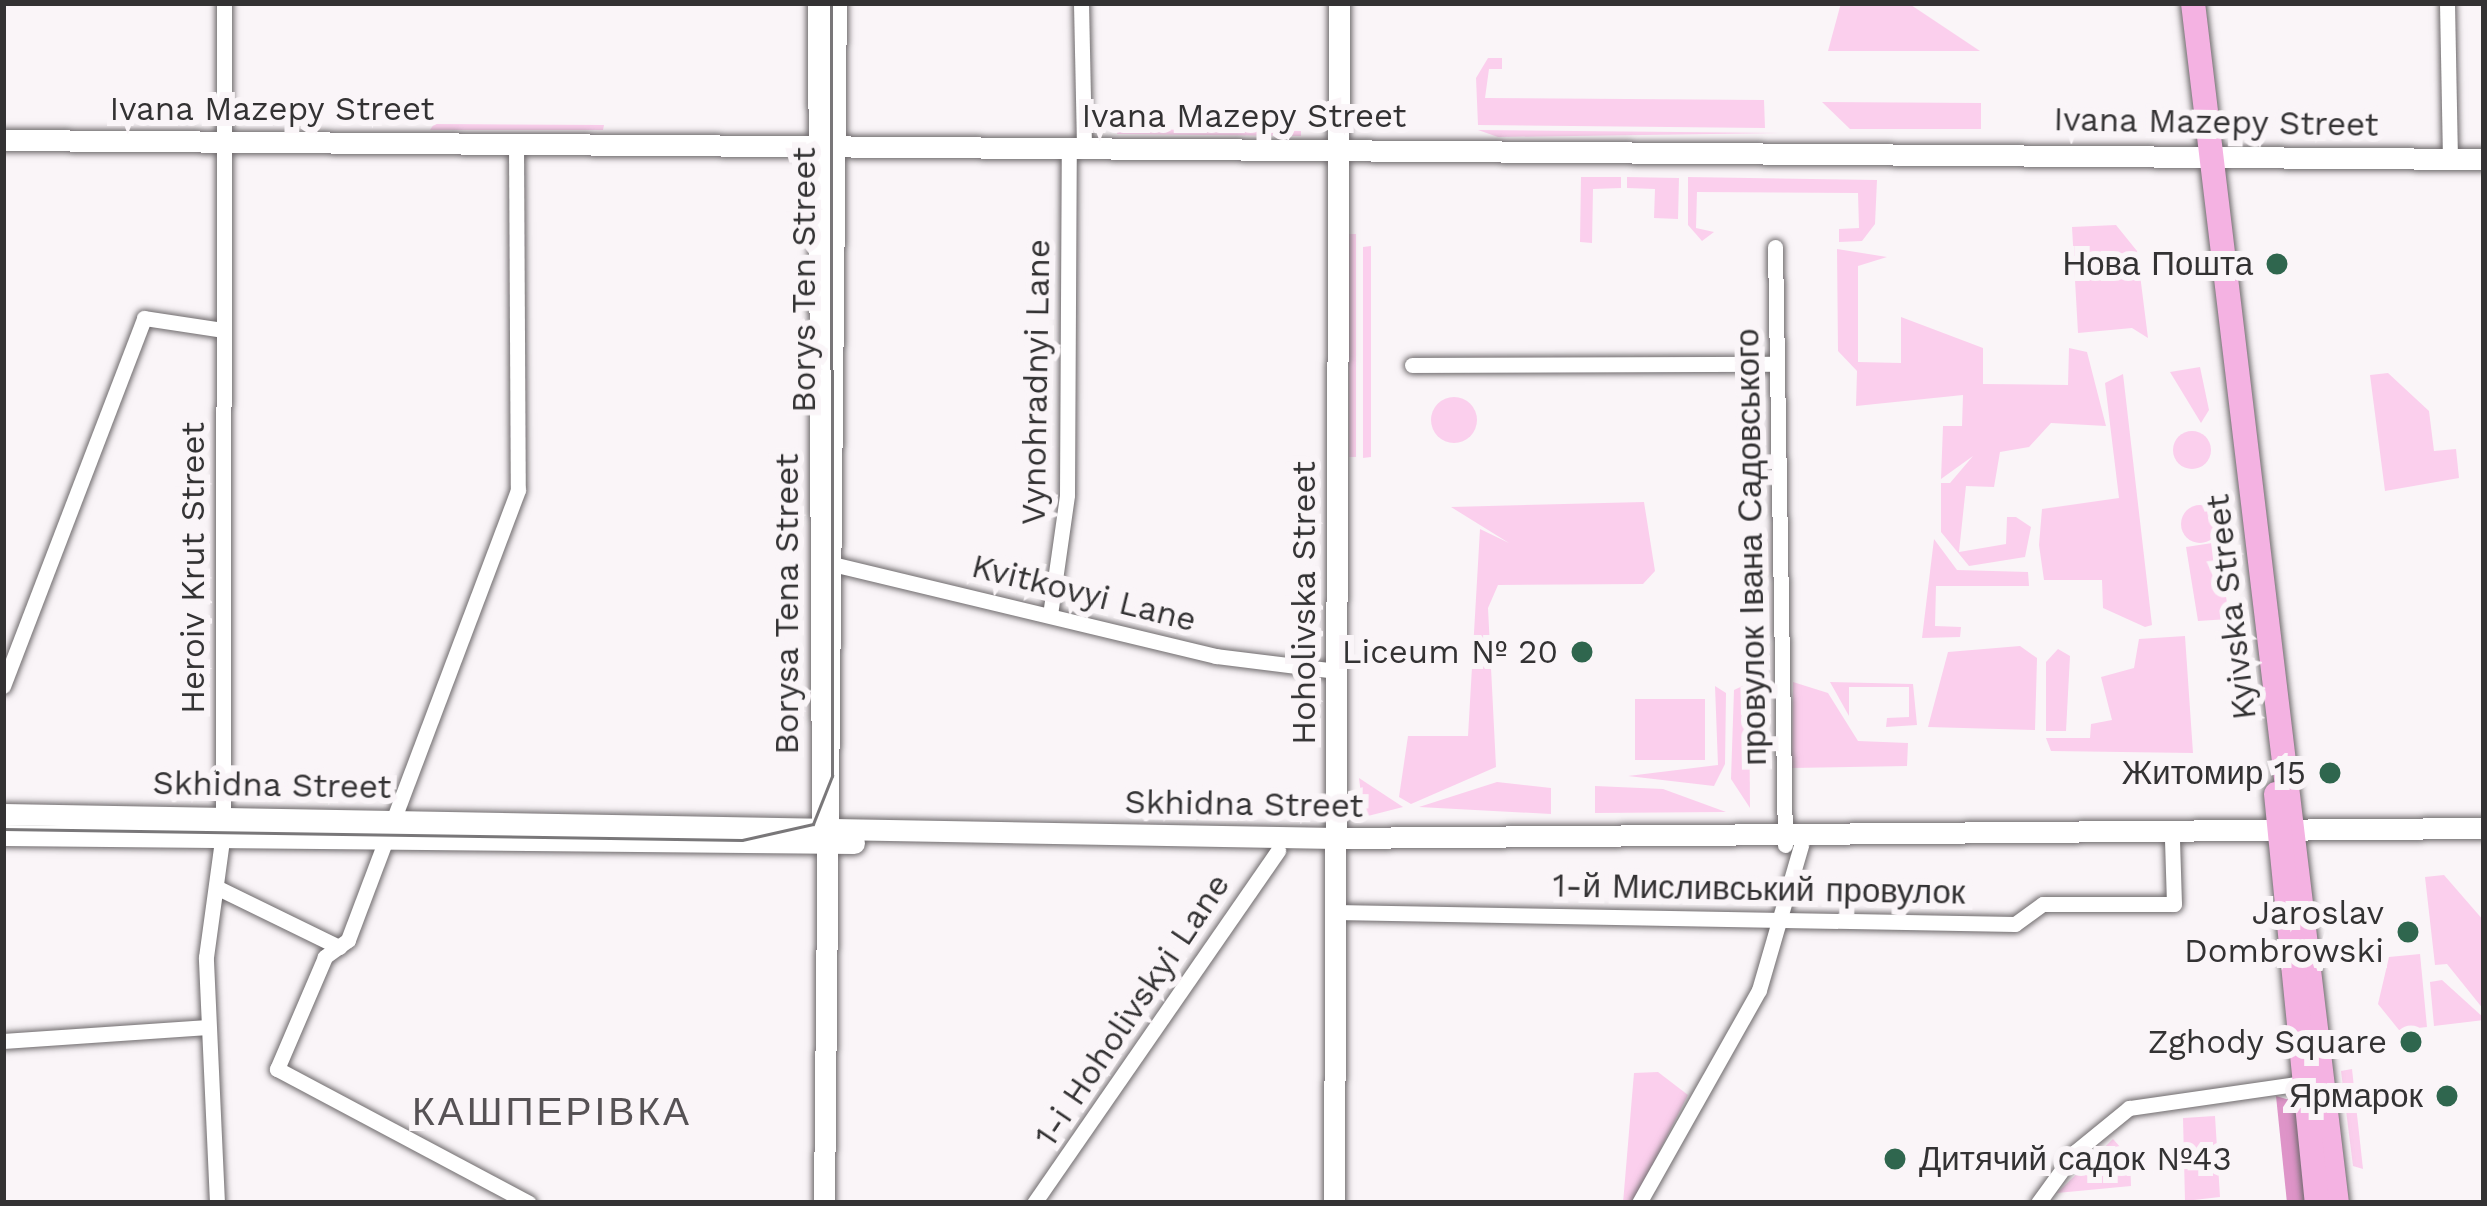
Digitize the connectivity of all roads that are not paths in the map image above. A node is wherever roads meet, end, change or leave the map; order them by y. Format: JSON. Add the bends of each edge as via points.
{"nodes":[{"id":1,"x":224,"y":3,"type":"edge"},
{"id":2,"x":818,"y":3,"type":"edge"},
{"id":3,"x":836,"y":3,"type":"edge"},
{"id":4,"x":1081,"y":3,"type":"edge"},
{"id":5,"x":1339,"y":3,"type":"edge"},
{"id":6,"x":2182,"y":3,"type":"edge"},
{"id":7,"x":2193,"y":3,"type":"edge"},
{"id":8,"x":2446,"y":3,"type":"edge"},
{"id":9,"x":3,"y":140,"type":"edge"},
{"id":10,"x":225,"y":143,"type":"junction"},
{"id":11,"x":516,"y":144,"type":"junction"},
{"id":12,"x":827,"y":146,"type":"junction"},
{"id":13,"x":1077,"y":148,"type":"junction"},
{"id":14,"x":1338,"y":151,"type":"junction"},
{"id":15,"x":2206,"y":155,"type":"junction"},
{"id":16,"x":2450,"y":159,"type":"junction"},
{"id":17,"x":2484,"y":160,"type":"edge"},
{"id":18,"x":1775,"y":247,"type":"dead end"},
{"id":19,"x":223,"y":330,"type":"junction"},
{"id":20,"x":1776,"y":364,"type":"junction"},
{"id":21,"x":1412,"y":365,"type":"dead end"},
{"id":22,"x":828,"y":562,"type":"junction"},
{"id":23,"x":1050,"y":614,"type":"junction"},
{"id":24,"x":1337,"y":671,"type":"junction"},
{"id":25,"x":3,"y":686,"type":"edge"},
{"id":26,"x":3,"y":814,"type":"edge"},
{"id":27,"x":2484,"y":828,"type":"edge"},
{"id":28,"x":223,"y":829,"type":"junction"},
{"id":29,"x":389,"y":830,"type":"junction"},
{"id":30,"x":828,"y":834,"type":"junction"},
{"id":31,"x":3,"y":835,"type":"edge"},
{"id":32,"x":2288,"y":835,"type":"junction"},
{"id":33,"x":2172,"y":840,"type":"junction"},
{"id":34,"x":2484,"y":840,"type":"edge"},
{"id":35,"x":1791,"y":841,"type":"junction"},
{"id":36,"x":1336,"y":844,"type":"junction"},
{"id":37,"x":1278,"y":850,"type":"junction"},
{"id":38,"x":218,"y":888,"type":"junction"},
{"id":39,"x":1335,"y":912,"type":"junction"},
{"id":40,"x":1788,"y":919,"type":"junction"},
{"id":41,"x":339,"y":947,"type":"junction"},
{"id":42,"x":208,"y":1027,"type":"junction"},
{"id":43,"x":3,"y":1041,"type":"edge"},
{"id":44,"x":2303,"y":1083,"type":"junction"},
{"id":45,"x":217,"y":1203,"type":"edge"},
{"id":46,"x":529,"y":1203,"type":"edge"},
{"id":47,"x":824,"y":1203,"type":"edge"},
{"id":48,"x":1034,"y":1203,"type":"edge"},
{"id":49,"x":1334,"y":1203,"type":"edge"},
{"id":50,"x":1640,"y":1203,"type":"edge"},
{"id":51,"x":2038,"y":1203,"type":"edge"},
{"id":52,"x":2317,"y":1203,"type":"edge"},
{"id":53,"x":2336,"y":1203,"type":"edge"}],
"edges":[{"from":1,"to":10,"type":"street","name":"Heroiv Krut Street"},
{"from":2,"to":12,"type":"street"},
{"from":3,"to":12,"type":"street","name":"Borys Ten Street"},
{"from":4,"to":13,"type":"street","name":"Vynohradnyi Lane"},
{"from":5,"to":14,"type":"street","name":"Hoholivska Street"},
{"from":6,"to":15,"type":"main road","name":"Kyivska Street"},
{"from":7,"to":15,"type":"main road","name":"Kyivska Street"},
{"from":8,"to":16,"type":"street"},
{"from":9,"to":10,"type":"street","name":"Ivana Mazepy Street"},
{"from":10,"to":11,"type":"street","name":"Ivana Mazepy Street"},
{"from":10,"to":19,"type":"street","name":"Heroiv Krut Street"},
{"from":11,"to":12,"type":"street","name":"Ivana Mazepy Street"},
{"from":11,"to":29,"type":"street","via":[[518,490]]},
{"from":12,"to":13,"type":"street","name":"Ivana Mazepy Street"},
{"from":12,"to":22,"type":"street","name":"Borys Ten Street"},
{"from":13,"to":14,"type":"street","name":"Ivana Mazepy Street"},
{"from":13,"to":23,"type":"street","name":"Vynohradnyi Lane","via":[[1067,495]]},
{"from":14,"to":15,"type":"street","name":"Ivana Mazepy Street"},
{"from":14,"to":24,"type":"street","name":"Hoholivska Street"},
{"from":15,"to":16,"type":"street","name":"Ivana Mazepy Street"},
{"from":15,"to":32,"type":"main road","name":"Kyivska Street"},
{"from":16,"to":17,"type":"street","name":"Ivana Mazepy Street"},
{"from":18,"to":20,"type":"street","name":"провулок Івана Садовського"},
{"from":19,"to":25,"type":"street","via":[[144,318]]},
{"from":19,"to":28,"type":"street","name":"Heroiv Krut Street"},
{"from":20,"to":21,"type":"street"},
{"from":20,"to":35,"type":"street","name":"провулок Івана Садовського"},
{"from":22,"to":23,"type":"street","name":"Kvitkovyi Lane"},
{"from":22,"to":30,"type":"street","name":"Borysa Tena Street"},
{"from":23,"to":24,"type":"street","name":"Kvitkovyi Lane","via":[[1216,656]]},
{"from":24,"to":36,"type":"street","name":"Hoholivska Street"},
{"from":26,"to":28,"type":"street","name":"Skhidna Street"},
{"from":27,"to":32,"type":"street","name":"Skhidna Street"},
{"from":28,"to":29,"type":"street","name":"Skhidna Street"},
{"from":28,"to":31,"type":"street"},
{"from":28,"to":38,"type":"street","name":"Heroiv Krut Street"},
{"from":29,"to":30,"type":"street","name":"Skhidna Street"},
{"from":29,"to":41,"type":"street"},
{"from":30,"to":36,"type":"street","name":"Skhidna Street"},
{"from":30,"to":37,"type":"street","name":"Skhidna Street"},
{"from":30,"to":47,"type":"street","name":"Borysa Tena Street"},
{"from":32,"to":33,"type":"street","name":"Skhidna Street"},
{"from":32,"to":34,"type":"street","name":"Skhidna Street"},
{"from":32,"to":35,"type":"street","name":"Skhidna Street"},
{"from":32,"to":44,"type":"main road","name":"Kyivska Street"},
{"from":32,"to":53,"type":"main road","name":"Kyivska Street"},
{"from":33,"to":35,"type":"street","name":"Skhidna Street"},
{"from":33,"to":40,"type":"street","name":"1-й Мисливський провулок","via":[[2174,904],[2043,904],[2015,924]]},
{"from":35,"to":36,"type":"street","name":"Skhidna Street"},
{"from":35,"to":40,"type":"street","name":"провулок Івана Садовського"},
{"from":36,"to":37,"type":"street","name":"Skhidna Street"},
{"from":36,"to":39,"type":"street","name":"Hoholivska Street"},
{"from":37,"to":48,"type":"street","name":"1-i Hoholivskyi Lane"},
{"from":38,"to":41,"type":"street"},
{"from":38,"to":42,"type":"street","name":"Heroiv Krut Street"},
{"from":39,"to":40,"type":"street","name":"1-й Мисливський провулок"},
{"from":39,"to":49,"type":"street","name":"Hoholivska Street"},
{"from":40,"to":50,"type":"street","name":"провулок Івана Садовського"},
{"from":41,"to":46,"type":"street","via":[[277,1069]]},
{"from":42,"to":43,"type":"street"},
{"from":42,"to":45,"type":"street","name":"Heroiv Krut Street"},
{"from":44,"to":51,"type":"street","via":[[2128,1108],[2074,1152]]},
{"from":44,"to":52,"type":"main road","name":"Kyivska Street"}]}
